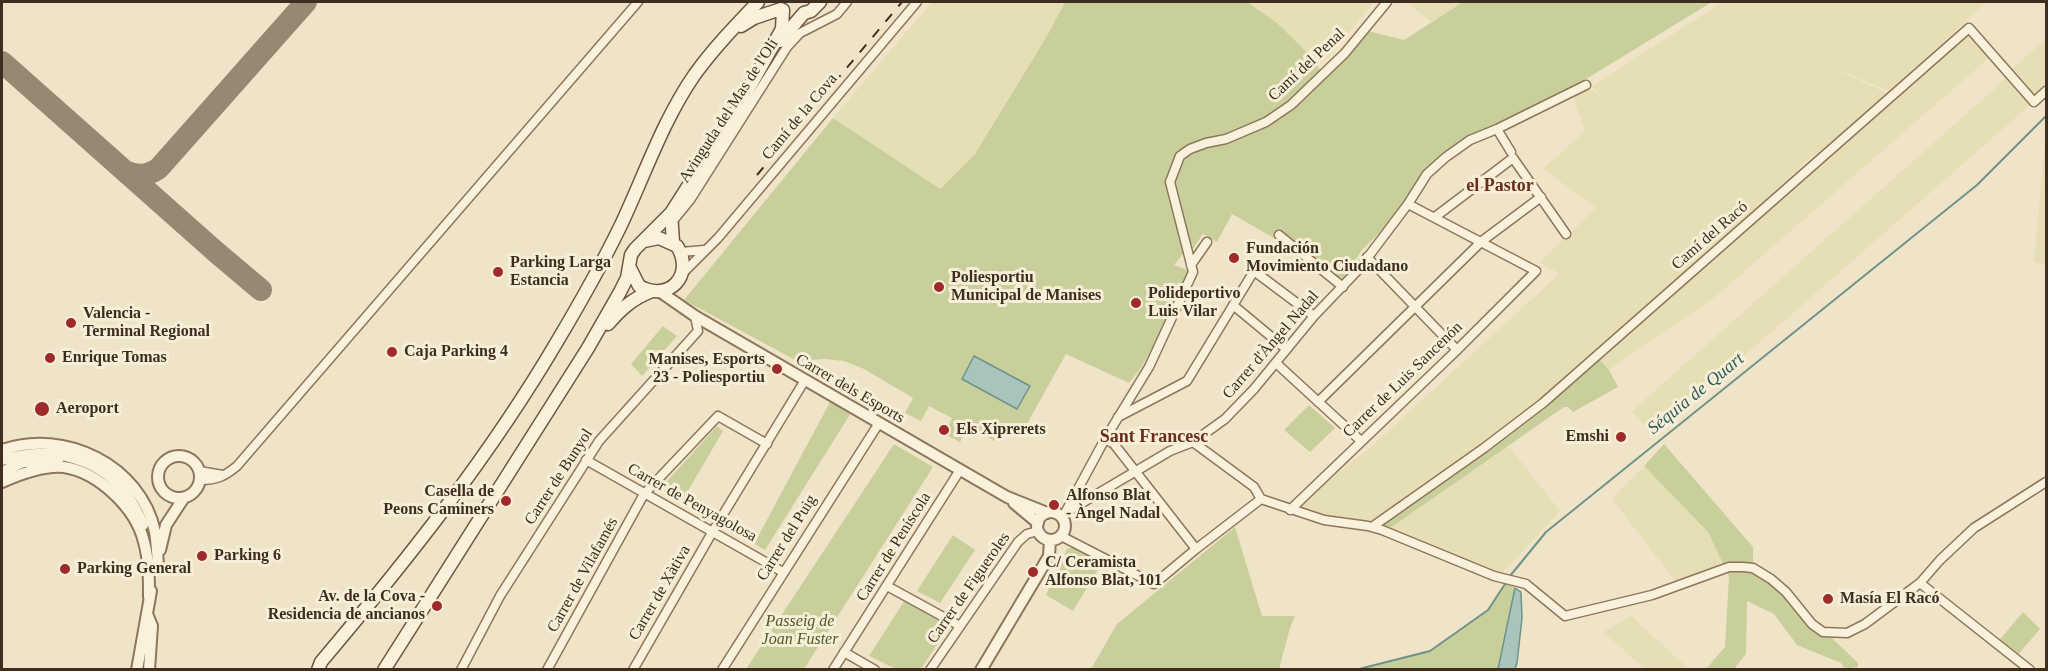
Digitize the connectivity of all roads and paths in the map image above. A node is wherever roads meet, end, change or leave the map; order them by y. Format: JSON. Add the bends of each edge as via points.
{"nodes":[{"id":1,"x":638,"y":2,"type":"edge"},
{"id":2,"x":758,"y":2,"type":"edge"},
{"id":3,"x":847,"y":2,"type":"edge"},
{"id":4,"x":917,"y":2,"type":"edge"},
{"id":5,"x":1387,"y":2,"type":"edge"},
{"id":6,"x":820,"y":3,"type":"edge"},
{"id":7,"x":780,"y":7,"type":"edge"},
{"id":8,"x":804,"y":14,"type":"junction"},
{"id":9,"x":722,"y":39,"type":"junction"},
{"id":10,"x":773,"y":49,"type":"junction"},
{"id":11,"x":1586,"y":85,"type":"dead end"},
{"id":12,"x":2046,"y":91,"type":"edge"},
{"id":13,"x":1497,"y":129,"type":"junction"},
{"id":14,"x":1512,"y":155,"type":"junction"},
{"id":15,"x":1541,"y":197,"type":"junction"},
{"id":16,"x":1408,"y":204,"type":"junction"},
{"id":17,"x":672,"y":218,"type":"junction"},
{"id":18,"x":1435,"y":218,"type":"junction"},
{"id":19,"x":1566,"y":234,"type":"dead end"},
{"id":20,"x":1278,"y":235,"type":"dead end"},
{"id":21,"x":644,"y":241,"type":"junction"},
{"id":22,"x":1482,"y":241,"type":"junction"},
{"id":23,"x":1207,"y":242,"type":"dead end"},
{"id":24,"x":677,"y":247,"type":"junction"},
{"id":25,"x":704,"y":250,"type":"junction"},
{"id":26,"x":1367,"y":257,"type":"junction"},
{"id":27,"x":630,"y":268,"type":"junction"},
{"id":28,"x":1192,"y":268,"type":"junction"},
{"id":29,"x":683,"y":273,"type":"junction"},
{"id":30,"x":675,"y":285,"type":"junction"},
{"id":31,"x":1343,"y":287,"type":"junction"},
{"id":32,"x":655,"y":291,"type":"junction"},
{"id":33,"x":679,"y":305,"type":"junction"},
{"id":34,"x":1233,"y":305,"type":"junction"},
{"id":35,"x":1415,"y":306,"type":"junction"},
{"id":36,"x":695,"y":316,"type":"junction"},
{"id":37,"x":1314,"y":316,"type":"junction"},
{"id":38,"x":588,"y":348,"type":"junction"},
{"id":39,"x":1287,"y":349,"type":"junction"},
{"id":40,"x":1457,"y":350,"type":"junction"},
{"id":41,"x":1276,"y":363,"type":"junction"},
{"id":42,"x":806,"y":380,"type":"junction"},
{"id":43,"x":1318,"y":402,"type":"junction"},
{"id":44,"x":1117,"y":417,"type":"junction"},
{"id":45,"x":879,"y":423,"type":"junction"},
{"id":46,"x":1105,"y":439,"type":"junction"},
{"id":47,"x":1361,"y":441,"type":"junction"},
{"id":48,"x":1193,"y":442,"type":"junction"},
{"id":49,"x":767,"y":444,"type":"junction"},
{"id":50,"x":2,"y":450,"type":"edge"},
{"id":51,"x":2,"y":460,"type":"edge"},
{"id":52,"x":586,"y":460,"type":"junction"},
{"id":53,"x":960,"y":470,"type":"junction"},
{"id":54,"x":2,"y":472,"type":"edge"},
{"id":55,"x":1134,"y":472,"type":"junction"},
{"id":56,"x":200,"y":476,"type":"junction"},
{"id":57,"x":99,"y":481,"type":"junction"},
{"id":58,"x":2,"y":482,"type":"edge"},
{"id":59,"x":2046,"y":482,"type":"edge"},
{"id":60,"x":644,"y":494,"type":"junction"},
{"id":61,"x":1007,"y":497,"type":"junction"},
{"id":62,"x":183,"y":499,"type":"junction"},
{"id":63,"x":1261,"y":499,"type":"junction"},
{"id":64,"x":1290,"y":510,"type":"junction"},
{"id":65,"x":1047,"y":513,"type":"junction"},
{"id":66,"x":1064,"y":515,"type":"junction"},
{"id":67,"x":1038,"y":527,"type":"junction"},
{"id":68,"x":1372,"y":527,"type":"junction"},
{"id":69,"x":713,"y":531,"type":"junction"},
{"id":70,"x":1061,"y":536,"type":"junction"},
{"id":71,"x":1050,"y":540,"type":"junction"},
{"id":72,"x":464,"y":546,"type":"junction"},
{"id":73,"x":1196,"y":549,"type":"junction"},
{"id":74,"x":153,"y":564,"type":"junction"},
{"id":75,"x":783,"y":572,"type":"junction"},
{"id":76,"x":1920,"y":583,"type":"junction"},
{"id":77,"x":887,"y":586,"type":"junction"},
{"id":78,"x":146,"y":612,"type":"junction"},
{"id":79,"x":960,"y":626,"type":"junction"},
{"id":80,"x":844,"y":652,"type":"junction"},
{"id":81,"x":319,"y":666,"type":"edge"},
{"id":82,"x":137,"y":669,"type":"edge"},
{"id":83,"x":148,"y":669,"type":"edge"},
{"id":84,"x":309,"y":669,"type":"edge"},
{"id":85,"x":384,"y":669,"type":"edge"},
{"id":86,"x":393,"y":669,"type":"edge"},
{"id":87,"x":461,"y":669,"type":"edge"},
{"id":88,"x":547,"y":669,"type":"edge"},
{"id":89,"x":633,"y":669,"type":"edge"},
{"id":90,"x":722,"y":669,"type":"edge"},
{"id":91,"x":833,"y":669,"type":"edge"},
{"id":92,"x":875,"y":669,"type":"edge"},
{"id":93,"x":930,"y":669,"type":"edge"},
{"id":94,"x":981,"y":669,"type":"edge"},
{"id":95,"x":2030,"y":669,"type":"edge"}],
"edges":[{"from":1,"to":56,"type":"street","via":[[243,458],[226,475],[214,480]]},
{"from":2,"to":9,"type":"main road"},
{"from":3,"to":17,"type":"street","name":"Avinguda del Mas de l'Oli","via":[[837,14],[800,33],[787,48],[690,200]]},
{"from":4,"to":25,"type":"street","name":"Camí de la Cova"},
{"from":5,"to":28,"type":"street","name":"Camí del Penal","via":[[1346,53],[1291,105],[1266,122],[1180,156],[1170,182]]},
{"from":6,"to":8,"type":"main road"},
{"from":7,"to":8,"type":"main road"},
{"from":7,"to":9,"type":"main road"},
{"from":7,"to":10,"type":"main road","via":[[782,29]]},
{"from":8,"to":10,"type":"main road"},
{"from":9,"to":81,"type":"main road","via":[[669,117],[621,226],[558,341],[498,435],[405,562]]},
{"from":10,"to":17,"type":"main road"},
{"from":11,"to":13,"type":"street","name":"Carrer d'Àngel Nadal"},
{"from":12,"to":68,"type":"street","name":"Camí del Racó","via":[[2034,102],[1969,28],[1543,402]]},
{"from":13,"to":14,"type":"street"},
{"from":13,"to":16,"type":"street","name":"Carrer d'Àngel Nadal","via":[[1470,140],[1446,157],[1427,174]]},
{"from":14,"to":15,"type":"street"},
{"from":14,"to":18,"type":"street"},
{"from":15,"to":19,"type":"street"},
{"from":15,"to":22,"type":"street"},
{"from":16,"to":18,"type":"street"},
{"from":16,"to":26,"type":"street","name":"Carrer d'Àngel Nadal"},
{"from":17,"to":21,"type":"main road"},
{"from":17,"to":24,"type":"main road"},
{"from":18,"to":22,"type":"street"},
{"from":20,"to":31,"type":"street"},
{"from":21,"to":24,"type":"main road","via":[[659,238]]},
{"from":21,"to":27,"type":"main road","via":[[632,255]]},
{"from":22,"to":35,"type":"street"},
{"from":22,"to":40,"type":"street","name":"Carrer de Luis Sancenón","via":[[1536,271]]},
{"from":23,"to":28,"type":"street"},
{"from":24,"to":25,"type":"street"},
{"from":24,"to":29,"type":"main road","via":[[684,262]]},
{"from":25,"to":29,"type":"street","name":"Camí de la Cova"},
{"from":26,"to":31,"type":"street","name":"Carrer d'Àngel Nadal"},
{"from":26,"to":35,"type":"street"},
{"from":27,"to":32,"type":"main road","via":[[639,286]]},
{"from":27,"to":38,"type":"main road"},
{"from":28,"to":44,"type":"street","via":[[1149,367]]},
{"from":29,"to":30,"type":"main road"},
{"from":30,"to":32,"type":"main road"},
{"from":30,"to":33,"type":"street"},
{"from":31,"to":37,"type":"street","name":"Carrer d'Àngel Nadal"},
{"from":32,"to":33,"type":"street","name":"Carrer dels Esports"},
{"from":32,"to":38,"type":"main road","via":[[627,304]]},
{"from":33,"to":36,"type":"street","name":"Carrer dels Esports"},
{"from":34,"to":37,"type":"street","via":[[1254,271]]},
{"from":34,"to":39,"type":"street"},
{"from":34,"to":44,"type":"street","via":[[1187,381]]},
{"from":35,"to":40,"type":"street"},
{"from":35,"to":43,"type":"street"},
{"from":36,"to":42,"type":"street","name":"Carrer dels Esports"},
{"from":36,"to":52,"type":"street","name":"Carrer de Bunyol","via":[[698,331]]},
{"from":37,"to":39,"type":"street","name":"Carrer d'Àngel Nadal"},
{"from":38,"to":72,"type":"main road"},
{"from":39,"to":41,"type":"street","name":"Carrer d'Àngel Nadal"},
{"from":40,"to":47,"type":"street","name":"Carrer de Luis Sancenón"},
{"from":41,"to":43,"type":"street"},
{"from":41,"to":48,"type":"street","name":"Carrer d'Àngel Nadal","via":[[1225,419]]},
{"from":42,"to":45,"type":"street","name":"Carrer dels Esports"},
{"from":42,"to":49,"type":"street","name":"Carrer de Xàtiva"},
{"from":43,"to":47,"type":"street"},
{"from":44,"to":46,"type":"street"},
{"from":45,"to":53,"type":"street","name":"Carrer dels Esports"},
{"from":45,"to":75,"type":"street","name":"Carrer del Puig"},
{"from":46,"to":55,"type":"street","via":[[1114,444]]},
{"from":46,"to":66,"type":"street"},
{"from":47,"to":64,"type":"street","name":"Carrer de Luis Sancenón"},
{"from":48,"to":55,"type":"street","name":"Carrer d'Àngel Nadal"},
{"from":48,"to":63,"type":"street","via":[[1254,487]]},
{"from":49,"to":60,"type":"street","name":"Carrer de Vilafamés","via":[[718,417]]},
{"from":49,"to":69,"type":"street","name":"Carrer de Xàtiva"},
{"from":50,"to":74,"type":"street","via":[[34,444],[67,446],[107,462],[144,504],[156,534]]},
{"from":51,"to":74,"type":"street","via":[[45,453],[68,456],[102,470],[124,490],[136,508],[150,543]]},
{"from":52,"to":60,"type":"street","name":"Carrer de Penyagolosa"},
{"from":52,"to":87,"type":"street","name":"Carrer de Bunyol","via":[[500,596]]},
{"from":53,"to":61,"type":"street","name":"Carrer dels Esports"},
{"from":53,"to":77,"type":"street","name":"Carrer de Peníscola"},
{"from":54,"to":57,"type":"street","via":[[22,462],[58,462],[74,466]]},
{"from":55,"to":66,"type":"street","name":"Carrer d'Àngel Nadal"},
{"from":55,"to":73,"type":"street"},
{"from":56,"to":62,"type":"street","via":[[196,491]]},
{"from":56,"to":62,"type":"street","via":[[188,458],[168,458],[160,464],[157,474],[164,492]]},
{"from":57,"to":58,"type":"street","via":[[63,467],[37,470]]},
{"from":57,"to":74,"type":"street","via":[[128,510]]},
{"from":59,"to":76,"type":"street","via":[[1974,528]]},
{"from":60,"to":69,"type":"street","name":"Carrer de Penyagolosa"},
{"from":60,"to":88,"type":"street","name":"Carrer de Vilafamés"},
{"from":61,"to":65,"type":"street","name":"Carrer dels Esports"},
{"from":61,"to":67,"type":"street","name":"Carrer dels Esports"},
{"from":62,"to":74,"type":"street","via":[[166,525]]},
{"from":63,"to":64,"type":"street"},
{"from":63,"to":73,"type":"street"},
{"from":64,"to":68,"type":"street"},
{"from":65,"to":66,"type":"street"},
{"from":65,"to":67,"type":"street","via":[[1042,515]]},
{"from":66,"to":70,"type":"street"},
{"from":67,"to":71,"type":"street","via":[[1041,536]]},
{"from":67,"to":79,"type":"street","name":"Carrer de Figueroles","via":[[1018,542]]},
{"from":68,"to":76,"type":"street","via":[[1494,576],[1526,584],[1565,616],[1652,595],[1730,567],[1753,568],[1779,585],[1823,632],[1847,633]]},
{"from":69,"to":75,"type":"street","name":"Carrer de Penyagolosa"},
{"from":69,"to":89,"type":"street","name":"Carrer de Xàtiva"},
{"from":70,"to":71,"type":"street"},
{"from":70,"to":73,"type":"street","via":[[1154,585]]},
{"from":71,"to":94,"type":"street","via":[[1049,556]]},
{"from":72,"to":85,"type":"main road"},
{"from":72,"to":86,"type":"main road"},
{"from":74,"to":78,"type":"street"},
{"from":75,"to":90,"type":"street","name":"Carrer del Puig"},
{"from":76,"to":95,"type":"street"},
{"from":77,"to":79,"type":"street"},
{"from":77,"to":80,"type":"street","name":"Carrer de Peníscola"},
{"from":78,"to":82,"type":"street"},
{"from":78,"to":83,"type":"street","via":[[152,626]]},
{"from":79,"to":93,"type":"street","name":"Carrer de Figueroles"},
{"from":80,"to":91,"type":"street","name":"Carrer de Peníscola"},
{"from":80,"to":92,"type":"street"},
{"from":81,"to":84,"type":"main road"}]}
